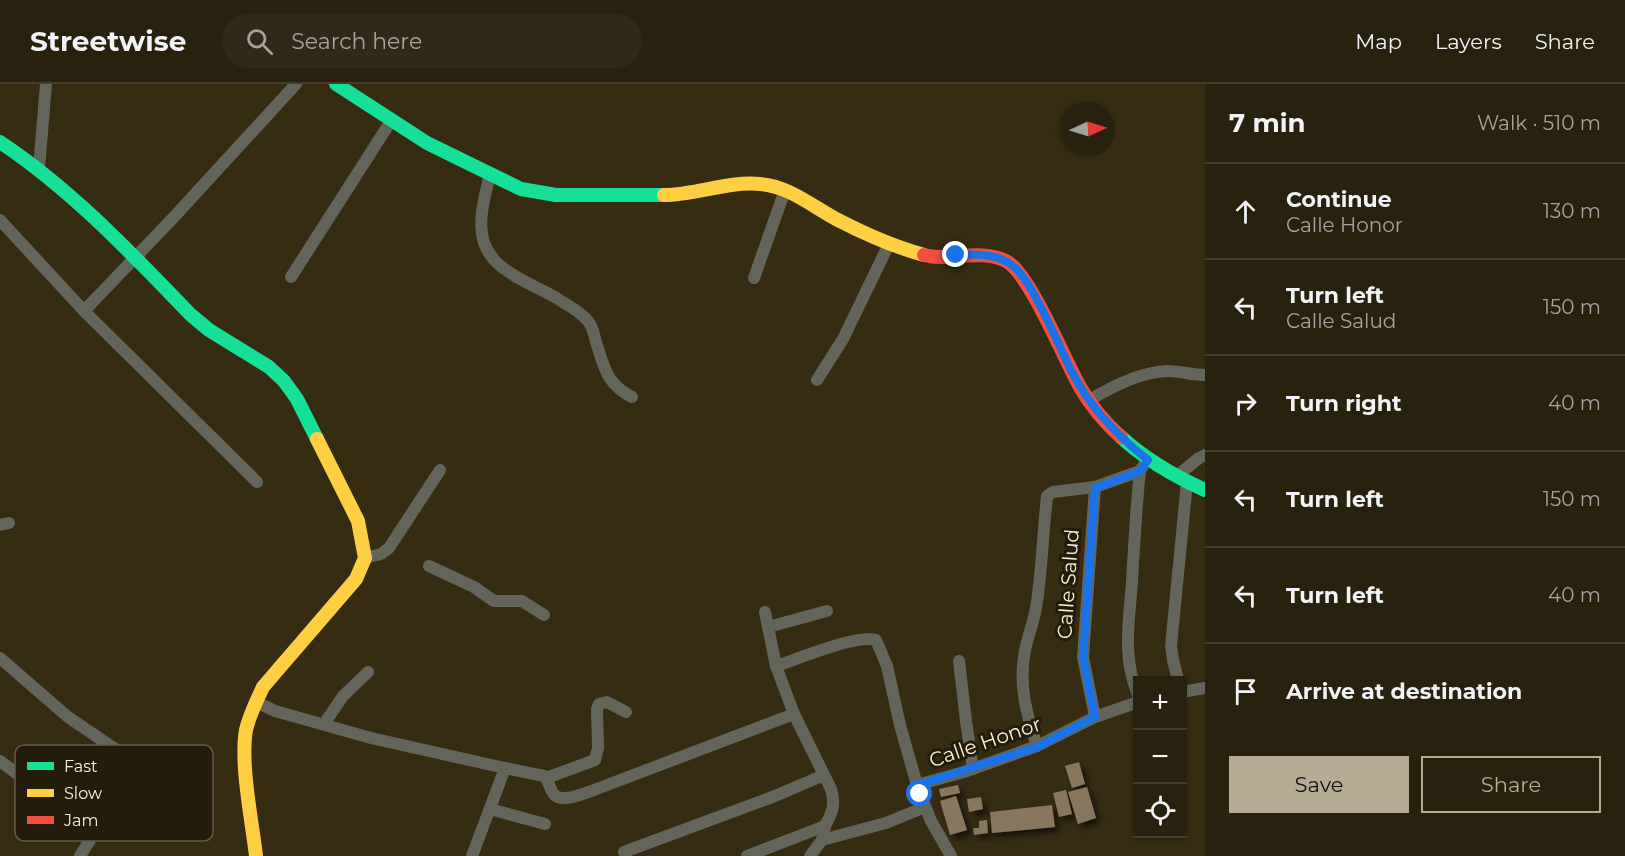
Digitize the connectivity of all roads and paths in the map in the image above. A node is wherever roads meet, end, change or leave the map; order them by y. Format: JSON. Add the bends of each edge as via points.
{"nodes":[{"id":1,"x":46,"y":84,"type":"edge"},
{"id":2,"x":296,"y":84,"type":"edge"},
{"id":3,"x":336,"y":84,"type":"edge"},
{"id":4,"x":391,"y":121,"type":"junction"},
{"id":5,"x":0,"y":141,"type":"edge"},
{"id":6,"x":39,"y":170,"type":"junction"},
{"id":7,"x":489,"y":174,"type":"junction"},
{"id":8,"x":785,"y":190,"type":"junction"},
{"id":9,"x":0,"y":220,"type":"edge"},
{"id":10,"x":889,"y":243,"type":"junction"},
{"id":11,"x":134,"y":258,"type":"junction"},
{"id":12,"x":291,"y":277,"type":"dead end"},
{"id":13,"x":754,"y":278,"type":"dead end"},
{"id":14,"x":84,"y":311,"type":"junction"},
{"id":15,"x":1205,"y":375,"type":"edge"},
{"id":16,"x":817,"y":380,"type":"dead end"},
{"id":17,"x":632,"y":397,"type":"dead end"},
{"id":18,"x":1088,"y":401,"type":"junction"},
{"id":19,"x":1205,"y":455,"type":"edge"},
{"id":20,"x":1144,"y":466,"type":"junction"},
{"id":21,"x":440,"y":470,"type":"dead end"},
{"id":22,"x":1182,"y":479,"type":"junction"},
{"id":23,"x":257,"y":483,"type":"dead end"},
{"id":24,"x":1095,"y":488,"type":"junction"},
{"id":25,"x":1205,"y":490,"type":"edge"},
{"id":26,"x":365,"y":558,"type":"junction"},
{"id":27,"x":429,"y":566,"type":"dead end"},
{"id":28,"x":827,"y":611,"type":"dead end"},
{"id":29,"x":765,"y":612,"type":"dead end"},
{"id":30,"x":544,"y":615,"type":"dead end"},
{"id":31,"x":768,"y":627,"type":"junction"},
{"id":32,"x":0,"y":658,"type":"edge"},
{"id":33,"x":960,"y":661,"type":"dead end"},
{"id":34,"x":776,"y":666,"type":"junction"},
{"id":35,"x":368,"y":672,"type":"dead end"},
{"id":36,"x":1177,"y":676,"type":"edge"},
{"id":37,"x":1133,"y":684,"type":"edge"},
{"id":38,"x":1205,"y":688,"type":"edge"},
{"id":39,"x":1187,"y":691,"type":"edge"},
{"id":40,"x":256,"y":702,"type":"junction"},
{"id":41,"x":1133,"y":703,"type":"edge"},
{"id":42,"x":626,"y":712,"type":"dead end"},
{"id":43,"x":794,"y":714,"type":"junction"},
{"id":44,"x":1095,"y":717,"type":"junction"},
{"id":45,"x":324,"y":724,"type":"junction"},
{"id":46,"x":109,"y":745,"type":"edge"},
{"id":47,"x":1037,"y":747,"type":"junction"},
{"id":48,"x":0,"y":761,"type":"edge"},
{"id":49,"x":505,"y":768,"type":"junction"},
{"id":50,"x":973,"y":769,"type":"junction"},
{"id":51,"x":15,"y":772,"type":"edge"},
{"id":52,"x":824,"y":775,"type":"junction"},
{"id":53,"x":546,"y":778,"type":"junction"},
{"id":54,"x":917,"y":785,"type":"junction"},
{"id":55,"x":925,"y":807,"type":"junction"},
{"id":56,"x":490,"y":810,"type":"junction"},
{"id":57,"x":545,"y":824,"type":"dead end"},
{"id":58,"x":825,"y":826,"type":"junction"},
{"id":59,"x":822,"y":840,"type":"junction"},
{"id":60,"x":89,"y":841,"type":"edge"},
{"id":61,"x":624,"y":852,"type":"dead end"},
{"id":62,"x":80,"y":856,"type":"edge"},
{"id":63,"x":256,"y":856,"type":"edge"},
{"id":64,"x":471,"y":856,"type":"edge"},
{"id":65,"x":747,"y":856,"type":"edge"},
{"id":66,"x":810,"y":856,"type":"edge"},
{"id":67,"x":951,"y":856,"type":"edge"}],
"edges":[{"from":1,"to":6,"type":"street"},
{"from":2,"to":11,"type":"street"},
{"from":3,"to":4,"type":"street"},
{"from":4,"to":7,"type":"street"},
{"from":4,"to":12,"type":"street"},
{"from":5,"to":6,"type":"street"},
{"from":6,"to":11,"type":"street"},
{"from":7,"to":8,"type":"street","via":[[521,189],[556,195],[669,195],[751,183]]},
{"from":7,"to":17,"type":"street","via":[[482,233],[490,255],[503,268],[585,318],[611,381]]},
{"from":8,"to":10,"type":"street"},
{"from":8,"to":13,"type":"street"},
{"from":9,"to":14,"type":"street"},
{"from":10,"to":16,"type":"street","via":[[843,339]]},
{"from":10,"to":18,"type":"street","via":[[928,256],[993,256],[1014,266],[1028,285]]},
{"from":11,"to":14,"type":"street"},
{"from":11,"to":26,"type":"street","via":[[203,325],[284,381],[297,399],[358,521]]},
{"from":14,"to":23,"type":"street"},
{"from":15,"to":18,"type":"street","via":[[1168,371],[1144,375]]},
{"from":18,"to":20,"type":"street"},
{"from":19,"to":22,"type":"street"},
{"from":20,"to":22,"type":"street"},
{"from":20,"to":24,"type":"street"},
{"from":20,"to":37,"type":"street","via":[[1135,514],[1127,650]]},
{"from":21,"to":26,"type":"street","via":[[389,548]]},
{"from":22,"to":25,"type":"street"},
{"from":22,"to":36,"type":"street","via":[[1171,646]]},
{"from":24,"to":44,"type":"street","name":"Calle Salud","via":[[1083,657]]},
{"from":24,"to":47,"type":"street","via":[[1047,496],[1038,601],[1023,674],[1024,702]]},
{"from":26,"to":40,"type":"street","via":[[356,579],[263,687]]},
{"from":27,"to":30,"type":"street","via":[[494,601],[522,601]]},
{"from":28,"to":31,"type":"street"},
{"from":29,"to":31,"type":"street"},
{"from":31,"to":34,"type":"street"},
{"from":32,"to":46,"type":"street","via":[[68,717]]},
{"from":33,"to":50,"type":"street"},
{"from":34,"to":43,"type":"street"},
{"from":34,"to":54,"type":"street","via":[[853,641],[876,640]]},
{"from":35,"to":45,"type":"street","via":[[343,696]]},
{"from":38,"to":39,"type":"street"},
{"from":40,"to":45,"type":"street"},
{"from":40,"to":63,"type":"street","via":[[246,730],[245,759]]},
{"from":41,"to":44,"type":"street","name":"Calle Honor"},
{"from":42,"to":53,"type":"street","via":[[607,702],[599,704],[595,760]]},
{"from":43,"to":52,"type":"street"},
{"from":43,"to":53,"type":"street","via":[[577,795],[557,798]]},
{"from":44,"to":47,"type":"street","name":"Calle Honor"},
{"from":45,"to":49,"type":"street"},
{"from":47,"to":50,"type":"street","name":"Calle Honor"},
{"from":48,"to":51,"type":"street"},
{"from":49,"to":53,"type":"street"},
{"from":49,"to":56,"type":"street"},
{"from":50,"to":54,"type":"street","name":"Calle Honor"},
{"from":52,"to":58,"type":"street","via":[[835,800]]},
{"from":52,"to":61,"type":"street"},
{"from":54,"to":55,"type":"street","name":"Calle Honor"},
{"from":55,"to":59,"type":"street","via":[[886,823]]},
{"from":55,"to":67,"type":"street","name":"Calle Honor"},
{"from":56,"to":57,"type":"street"},
{"from":56,"to":64,"type":"street"},
{"from":58,"to":59,"type":"street"},
{"from":58,"to":65,"type":"street"},
{"from":59,"to":66,"type":"street"},
{"from":60,"to":62,"type":"street"}]}
